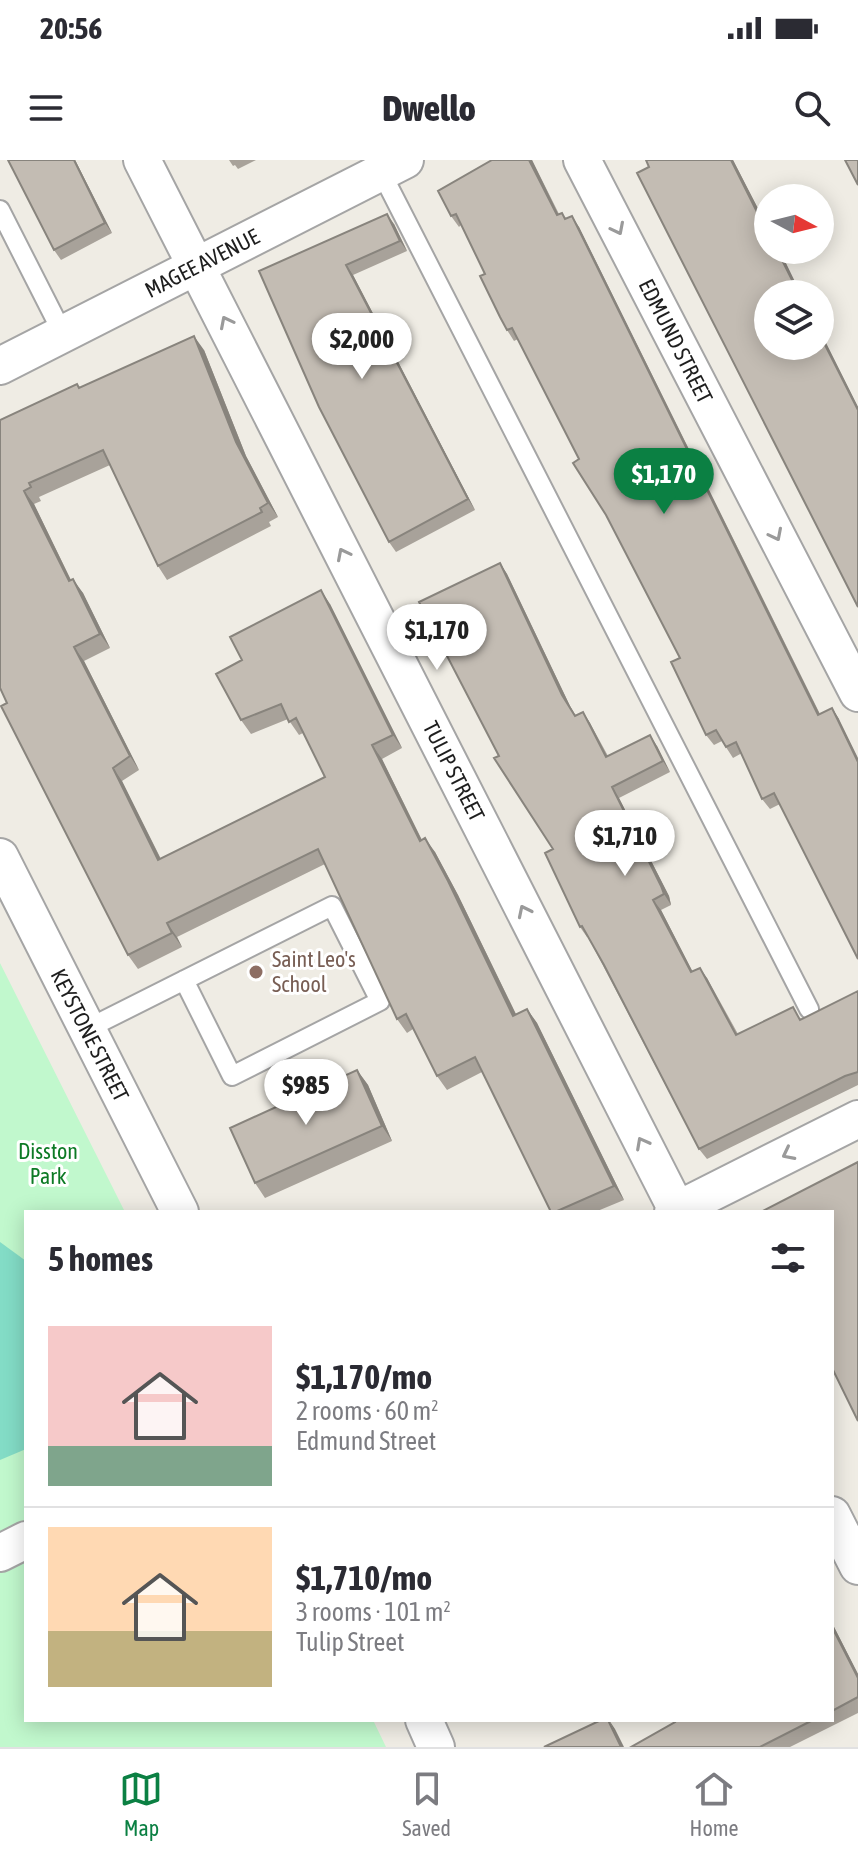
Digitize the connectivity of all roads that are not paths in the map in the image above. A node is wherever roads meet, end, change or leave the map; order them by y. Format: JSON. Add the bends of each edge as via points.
{"nodes":[{"id":1,"x":142,"y":160,"type":"edge"},
{"id":2,"x":582,"y":160,"type":"edge"},
{"id":3,"x":387,"y":164,"type":"edge"},
{"id":4,"x":0,"y":210,"type":"edge"},
{"id":5,"x":198,"y":265,"type":"junction"},
{"id":6,"x":63,"y":334,"type":"junction"},
{"id":7,"x":0,"y":366,"type":"edge"},
{"id":8,"x":858,"y":693,"type":"edge"},
{"id":9,"x":0,"y":857,"type":"edge"},
{"id":10,"x":184,"y":980,"type":"junction"},
{"id":11,"x":809,"y":1009,"type":"dead end"},
{"id":12,"x":87,"y":1029,"type":"junction"},
{"id":13,"x":858,"y":1119,"type":"edge"},
{"id":14,"x":179,"y":1210,"type":"edge"},
{"id":15,"x":675,"y":1210,"type":"edge"},
{"id":16,"x":678,"y":1210,"type":"edge"},
{"id":17,"x":834,"y":1519,"type":"edge"},
{"id":18,"x":24,"y":1541,"type":"edge"},
{"id":19,"x":0,"y":1553,"type":"edge"},
{"id":20,"x":858,"y":1566,"type":"edge"},
{"id":21,"x":425,"y":1722,"type":"edge"},
{"id":22,"x":436,"y":1747,"type":"edge"}],
"edges":[{"from":1,"to":5,"type":"street","name":"TULIP STREET"},
{"from":2,"to":8,"type":"street","name":"EDMUND STREET","one_way":true},
{"from":3,"to":5,"type":"street","name":"MAGEE AVENUE"},
{"from":3,"to":11,"type":"lane"},
{"from":4,"to":6,"type":"lane"},
{"from":5,"to":6,"type":"street","name":"MAGEE AVENUE"},
{"from":15,"to":5,"type":"street","name":"TULIP STREET","one_way":true},
{"from":6,"to":7,"type":"street","name":"MAGEE AVENUE"},
{"from":9,"to":12,"type":"street","name":"KEYSTONE STREET"},
{"from":10,"to":10,"type":"lane","via":[[332,906],[380,1001],[232,1076]]},
{"from":10,"to":12,"type":"lane"},
{"from":12,"to":14,"type":"street","name":"KEYSTONE STREET"},
{"from":13,"to":16,"type":"street","one_way":true},
{"from":17,"to":20,"type":"street"},
{"from":18,"to":19,"type":"street"},
{"from":21,"to":22,"type":"street"}]}
